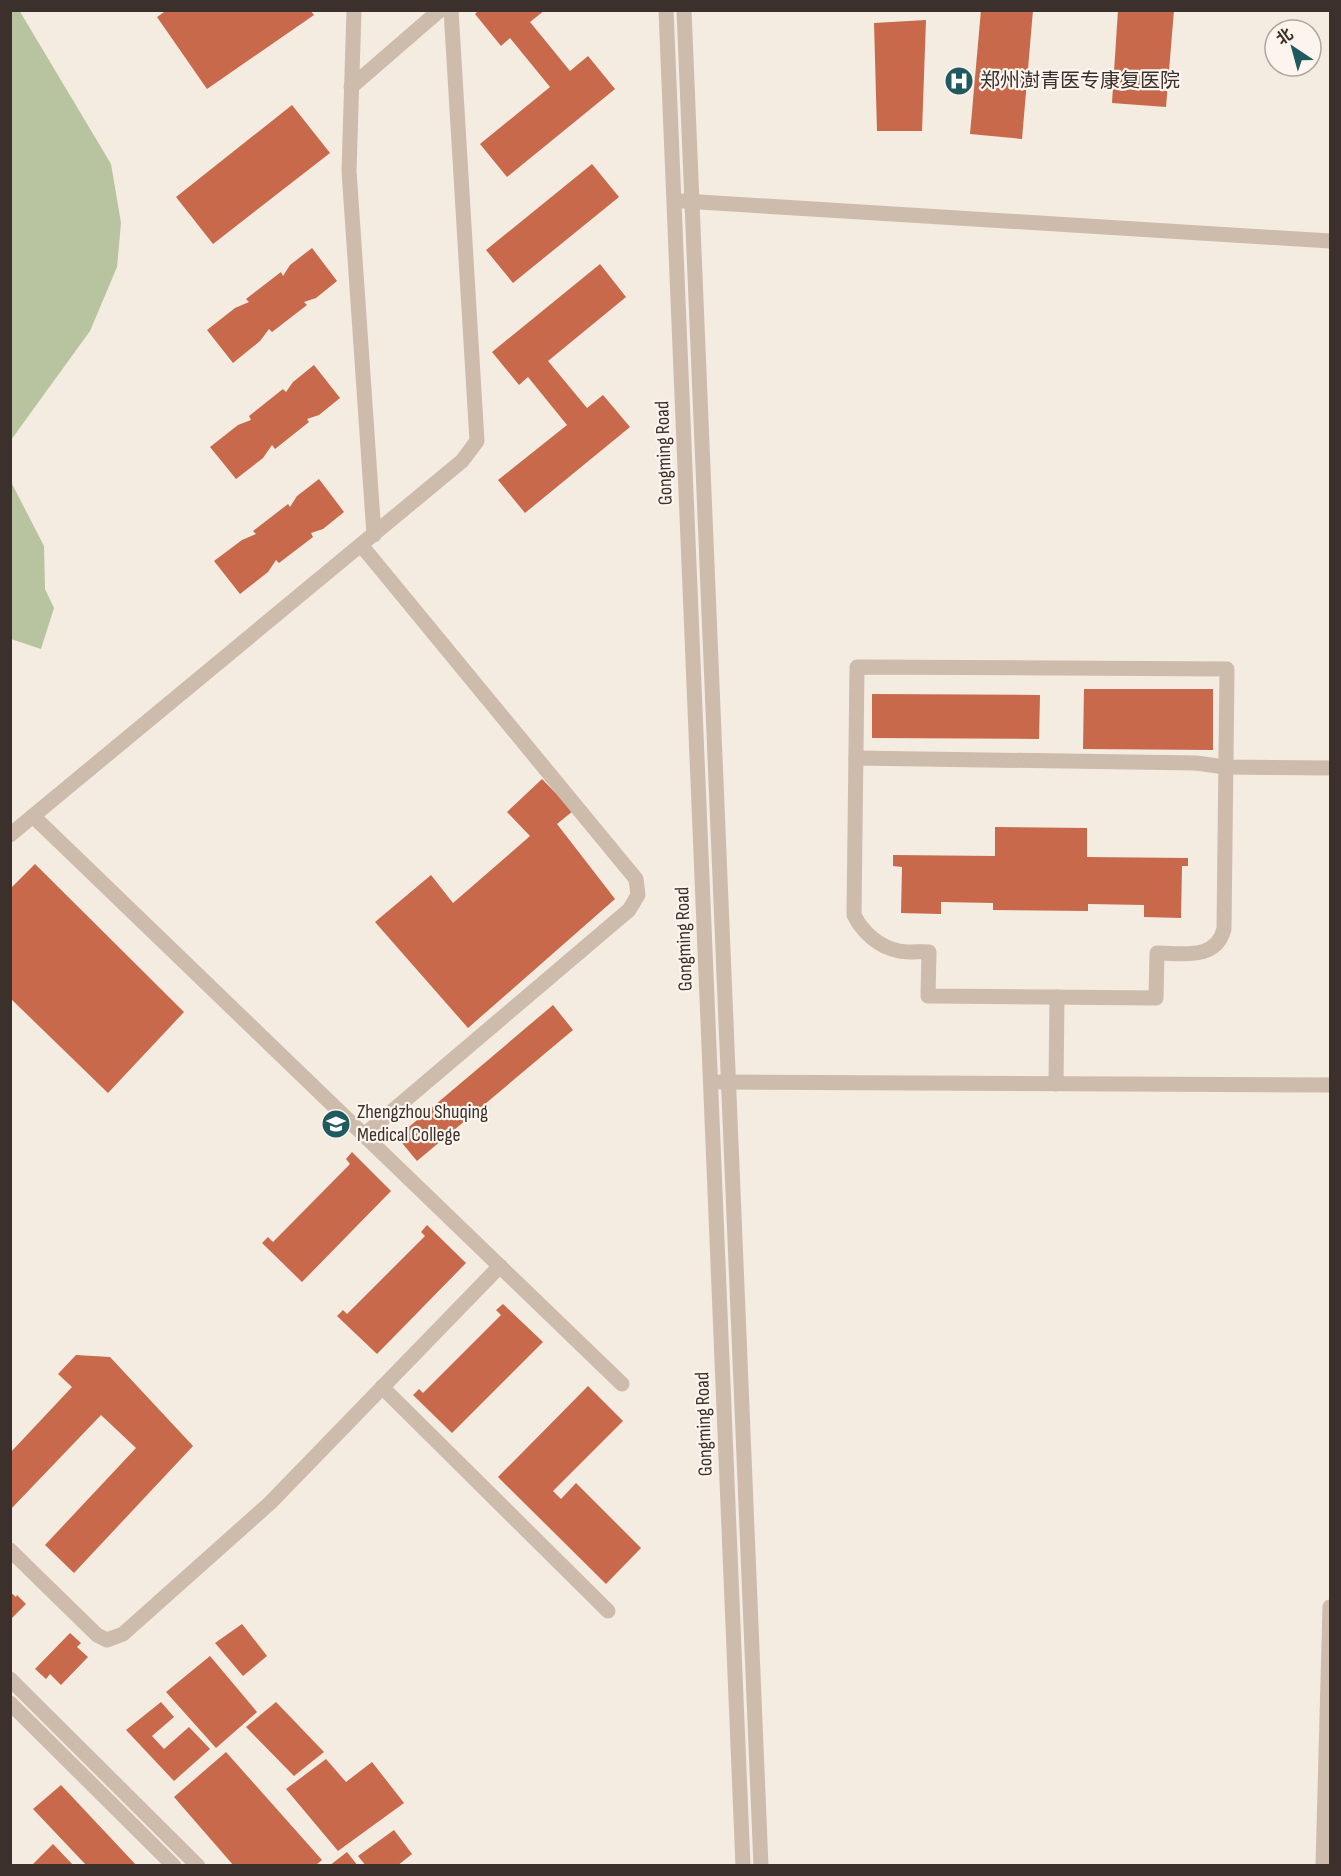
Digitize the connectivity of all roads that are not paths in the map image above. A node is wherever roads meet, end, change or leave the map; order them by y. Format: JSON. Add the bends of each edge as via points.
{"nodes":[{"id":1,"x":354,"y":10,"type":"edge"},
{"id":2,"x":440,"y":10,"type":"edge"},
{"id":3,"x":451,"y":10,"type":"edge"},
{"id":4,"x":666,"y":10,"type":"edge"},
{"id":5,"x":684,"y":10,"type":"edge"},
{"id":6,"x":351,"y":87,"type":"junction"},
{"id":7,"x":674,"y":200,"type":"junction"},
{"id":8,"x":692,"y":201,"type":"junction"},
{"id":9,"x":1330,"y":242,"type":"edge"},
{"id":10,"x":374,"y":535,"type":"junction"},
{"id":11,"x":361,"y":545,"type":"junction"},
{"id":12,"x":856,"y":758,"type":"junction"},
{"id":13,"x":1226,"y":767,"type":"junction"},
{"id":14,"x":1330,"y":768,"type":"edge"},
{"id":15,"x":33,"y":816,"type":"junction"},
{"id":16,"x":10,"y":835,"type":"edge"},
{"id":17,"x":1057,"y":997,"type":"junction"},
{"id":18,"x":711,"y":1082,"type":"junction"},
{"id":19,"x":729,"y":1082,"type":"junction"},
{"id":20,"x":1056,"y":1084,"type":"junction"},
{"id":21,"x":1330,"y":1085,"type":"edge"},
{"id":22,"x":364,"y":1135,"type":"junction"},
{"id":23,"x":500,"y":1266,"type":"junction"},
{"id":24,"x":622,"y":1384,"type":"dead end"},
{"id":25,"x":382,"y":1387,"type":"junction"},
{"id":26,"x":10,"y":1550,"type":"edge"},
{"id":27,"x":1330,"y":1607,"type":"edge"},
{"id":28,"x":608,"y":1611,"type":"dead end"},
{"id":29,"x":10,"y":1679,"type":"edge"},
{"id":30,"x":10,"y":1703,"type":"edge"},
{"id":31,"x":174,"y":1866,"type":"edge"},
{"id":32,"x":198,"y":1866,"type":"edge"},
{"id":33,"x":743,"y":1866,"type":"edge"},
{"id":34,"x":761,"y":1866,"type":"edge"},
{"id":35,"x":1323,"y":1866,"type":"edge"}],
"edges":[{"from":1,"to":6,"type":"street"},
{"from":2,"to":6,"type":"street"},
{"from":3,"to":10,"type":"street","via":[[477,441],[462,461]]},
{"from":4,"to":7,"type":"street","name":"Gongming Road"},
{"from":5,"to":8,"type":"street","name":"Gongming Road"},
{"from":6,"to":10,"type":"street","via":[[348,171]]},
{"from":7,"to":8,"type":"street"},
{"from":7,"to":18,"type":"street","name":"Gongming Road"},
{"from":8,"to":9,"type":"street"},
{"from":8,"to":19,"type":"street","name":"Gongming Road"},
{"from":10,"to":11,"type":"street"},
{"from":11,"to":15,"type":"street"},
{"from":11,"to":22,"type":"street","via":[[636,879],[638,895],[629,910]]},
{"from":12,"to":13,"type":"street","via":[[1184,762]]},
{"from":12,"to":13,"type":"street","via":[[857,667],[1227,669]]},
{"from":12,"to":17,"type":"street","via":[[854,915],[860,926],[877,942],[899,951],[929,951],[928,996]]},
{"from":13,"to":14,"type":"street"},
{"from":13,"to":17,"type":"street","via":[[1224,929],[1218,943],[1201,953],[1157,953],[1156,998]]},
{"from":15,"to":16,"type":"street"},
{"from":15,"to":22,"type":"street"},
{"from":17,"to":20,"type":"street"},
{"from":18,"to":19,"type":"street"},
{"from":18,"to":33,"type":"street","name":"Gongming Road"},
{"from":19,"to":20,"type":"street"},
{"from":19,"to":34,"type":"street","name":"Gongming Road"},
{"from":20,"to":21,"type":"street"},
{"from":22,"to":23,"type":"street"},
{"from":23,"to":24,"type":"street"},
{"from":23,"to":25,"type":"street"},
{"from":25,"to":26,"type":"street","via":[[270,1503],[123,1634],[107,1640],[97,1635]]},
{"from":25,"to":28,"type":"street"},
{"from":27,"to":35,"type":"street"},
{"from":29,"to":32,"type":"street"},
{"from":30,"to":31,"type":"street"}]}
